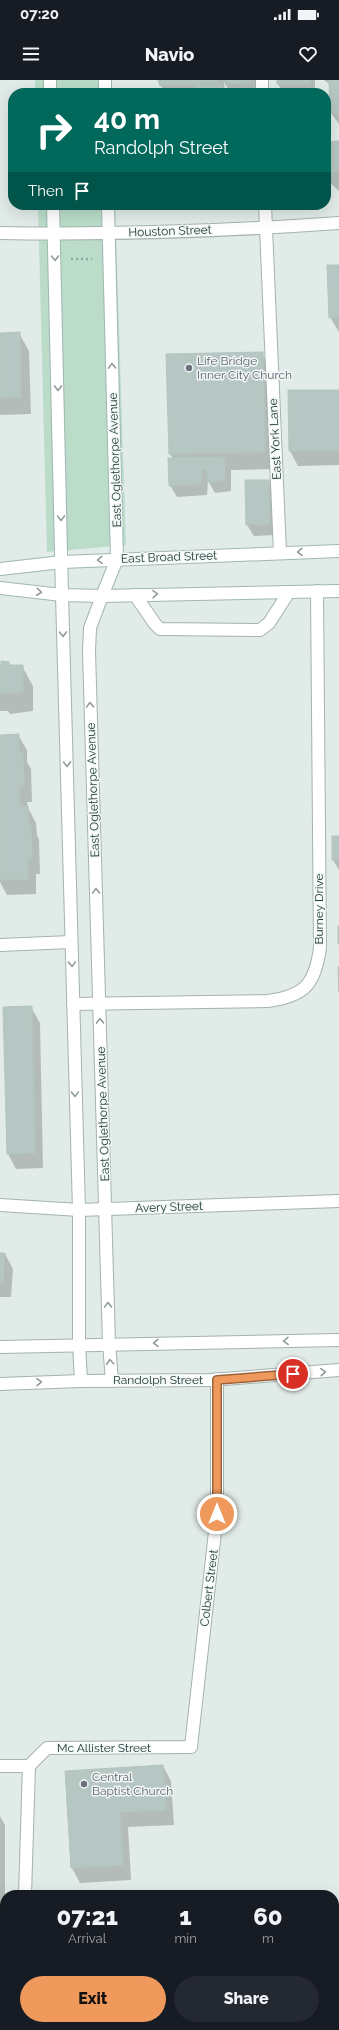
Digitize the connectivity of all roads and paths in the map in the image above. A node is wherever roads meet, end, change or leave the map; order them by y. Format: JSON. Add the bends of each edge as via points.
{"nodes":[{"id":1,"x":53,"y":210,"type":"edge"},
{"id":2,"x":108,"y":210,"type":"edge"},
{"id":3,"x":265,"y":210,"type":"edge"},
{"id":4,"x":339,"y":223,"type":"edge"},
{"id":5,"x":265,"y":228,"type":"junction"},
{"id":6,"x":0,"y":233,"type":"edge"},
{"id":7,"x":108,"y":233,"type":"junction"},
{"id":8,"x":54,"y":234,"type":"junction"},
{"id":9,"x":65,"y":258,"type":"dead end"},
{"id":10,"x":99,"y":258,"type":"dead end"},
{"id":11,"x":339,"y":551,"type":"edge"},
{"id":12,"x":280,"y":553,"type":"junction"},
{"id":13,"x":117,"y":559,"type":"junction"},
{"id":14,"x":62,"y":562,"type":"junction"},
{"id":15,"x":0,"y":569,"type":"edge"},
{"id":16,"x":0,"y":588,"type":"edge"},
{"id":17,"x":317,"y":591,"type":"junction"},
{"id":18,"x":339,"y":591,"type":"edge"},
{"id":19,"x":289,"y":592,"type":"junction"},
{"id":20,"x":62,"y":595,"type":"junction"},
{"id":21,"x":135,"y":595,"type":"junction"},
{"id":22,"x":102,"y":596,"type":"junction"},
{"id":23,"x":71,"y":942,"type":"junction"},
{"id":24,"x":0,"y":945,"type":"edge"},
{"id":25,"x":100,"y":1003,"type":"junction"},
{"id":26,"x":73,"y":1004,"type":"junction"},
{"id":27,"x":339,"y":1201,"type":"edge"},
{"id":28,"x":0,"y":1205,"type":"edge"},
{"id":29,"x":105,"y":1209,"type":"junction"},
{"id":30,"x":79,"y":1210,"type":"junction"},
{"id":31,"x":339,"y":1340,"type":"edge"},
{"id":32,"x":79,"y":1344,"type":"junction"},
{"id":33,"x":109,"y":1344,"type":"junction"},
{"id":34,"x":0,"y":1347,"type":"edge"},
{"id":35,"x":339,"y":1370,"type":"edge"},
{"id":36,"x":112,"y":1380,"type":"junction"},
{"id":37,"x":217,"y":1380,"type":"junction"},
{"id":38,"x":81,"y":1381,"type":"junction"},
{"id":39,"x":0,"y":1384,"type":"edge"},
{"id":40,"x":191,"y":1747,"type":"joint"},
{"id":41,"x":0,"y":1766,"type":"edge"},
{"id":42,"x":29,"y":1766,"type":"junction"},
{"id":43,"x":25,"y":1890,"type":"edge"}],
"edges":[{"from":1,"to":8,"type":"street","name":"East Oglethorpe Avenue"},
{"from":2,"to":7,"type":"street","name":"East Oglethorpe Avenue"},
{"from":3,"to":5,"type":"street","name":"East York Lane"},
{"from":4,"to":5,"type":"street","name":"Houston Street"},
{"from":5,"to":7,"type":"street","name":"Houston Street"},
{"from":5,"to":12,"type":"street","name":"East York Lane"},
{"from":6,"to":8,"type":"street","name":"Houston Street"},
{"from":7,"to":8,"type":"street","name":"Houston Street"},
{"from":13,"to":7,"type":"street","name":"East Oglethorpe Avenue","one_way":true},
{"from":8,"to":14,"type":"street","name":"East Oglethorpe Avenue","one_way":true},
{"from":9,"to":10,"type":"path"},
{"from":11,"to":12,"type":"street","name":"East Broad Street","one_way":true},
{"from":12,"to":13,"type":"street","name":"East Broad Street"},
{"from":13,"to":14,"type":"street","name":"East Broad Street","one_way":true},
{"from":13,"to":22,"type":"street","name":"East Oglethorpe Avenue"},
{"from":14,"to":15,"type":"street","name":"East Broad Street"},
{"from":14,"to":20,"type":"street","name":"East Oglethorpe Avenue"},
{"from":16,"to":20,"type":"street","one_way":true},
{"from":17,"to":18,"type":"street"},
{"from":17,"to":19,"type":"street"},
{"from":17,"to":25,"type":"street","name":"Burney Drive","via":[[320,948],[317,967],[311,981],[302,990],[286,998],[268,1000]]},
{"from":21,"to":19,"type":"street","one_way":true},
{"from":19,"to":21,"type":"street","via":[[270,623],[260,630],[160,629]]},
{"from":20,"to":22,"type":"street"},
{"from":20,"to":23,"type":"street","name":"East Oglethorpe Avenue","one_way":true},
{"from":21,"to":22,"type":"street"},
{"from":25,"to":22,"type":"street","name":"East Oglethorpe Avenue","one_way":true,"via":[[89,651],[90,628]]},
{"from":23,"to":24,"type":"street"},
{"from":23,"to":26,"type":"street","name":"East Oglethorpe Avenue","one_way":true},
{"from":25,"to":26,"type":"street","name":"Burney Drive"},
{"from":29,"to":25,"type":"street","name":"East Oglethorpe Avenue","one_way":true},
{"from":26,"to":30,"type":"street","name":"East Oglethorpe Avenue","one_way":true},
{"from":27,"to":29,"type":"street","name":"Avery Street"},
{"from":28,"to":30,"type":"street","name":"Avery Street"},
{"from":29,"to":30,"type":"street","name":"Avery Street"},
{"from":33,"to":29,"type":"street","name":"East Oglethorpe Avenue","one_way":true},
{"from":30,"to":32,"type":"street","name":"East Oglethorpe Avenue"},
{"from":31,"to":33,"type":"street","one_way":true},
{"from":32,"to":33,"type":"street"},
{"from":32,"to":34,"type":"street"},
{"from":32,"to":38,"type":"street","name":"East Oglethorpe Avenue"},
{"from":36,"to":33,"type":"street","name":"East Oglethorpe Avenue","one_way":true},
{"from":37,"to":35,"type":"street","name":"Randolph Street","one_way":true},
{"from":36,"to":37,"type":"street","name":"Randolph Street"},
{"from":36,"to":38,"type":"street","name":"Randolph Street"},
{"from":37,"to":40,"type":"street","name":"Colbert Street","via":[[217,1514]]},
{"from":39,"to":38,"type":"street","name":"Randolph Street","one_way":true},
{"from":40,"to":42,"type":"street","name":"Mc Allister Street","via":[[47,1748]]},
{"from":41,"to":42,"type":"street"},
{"from":42,"to":43,"type":"street"}]}
